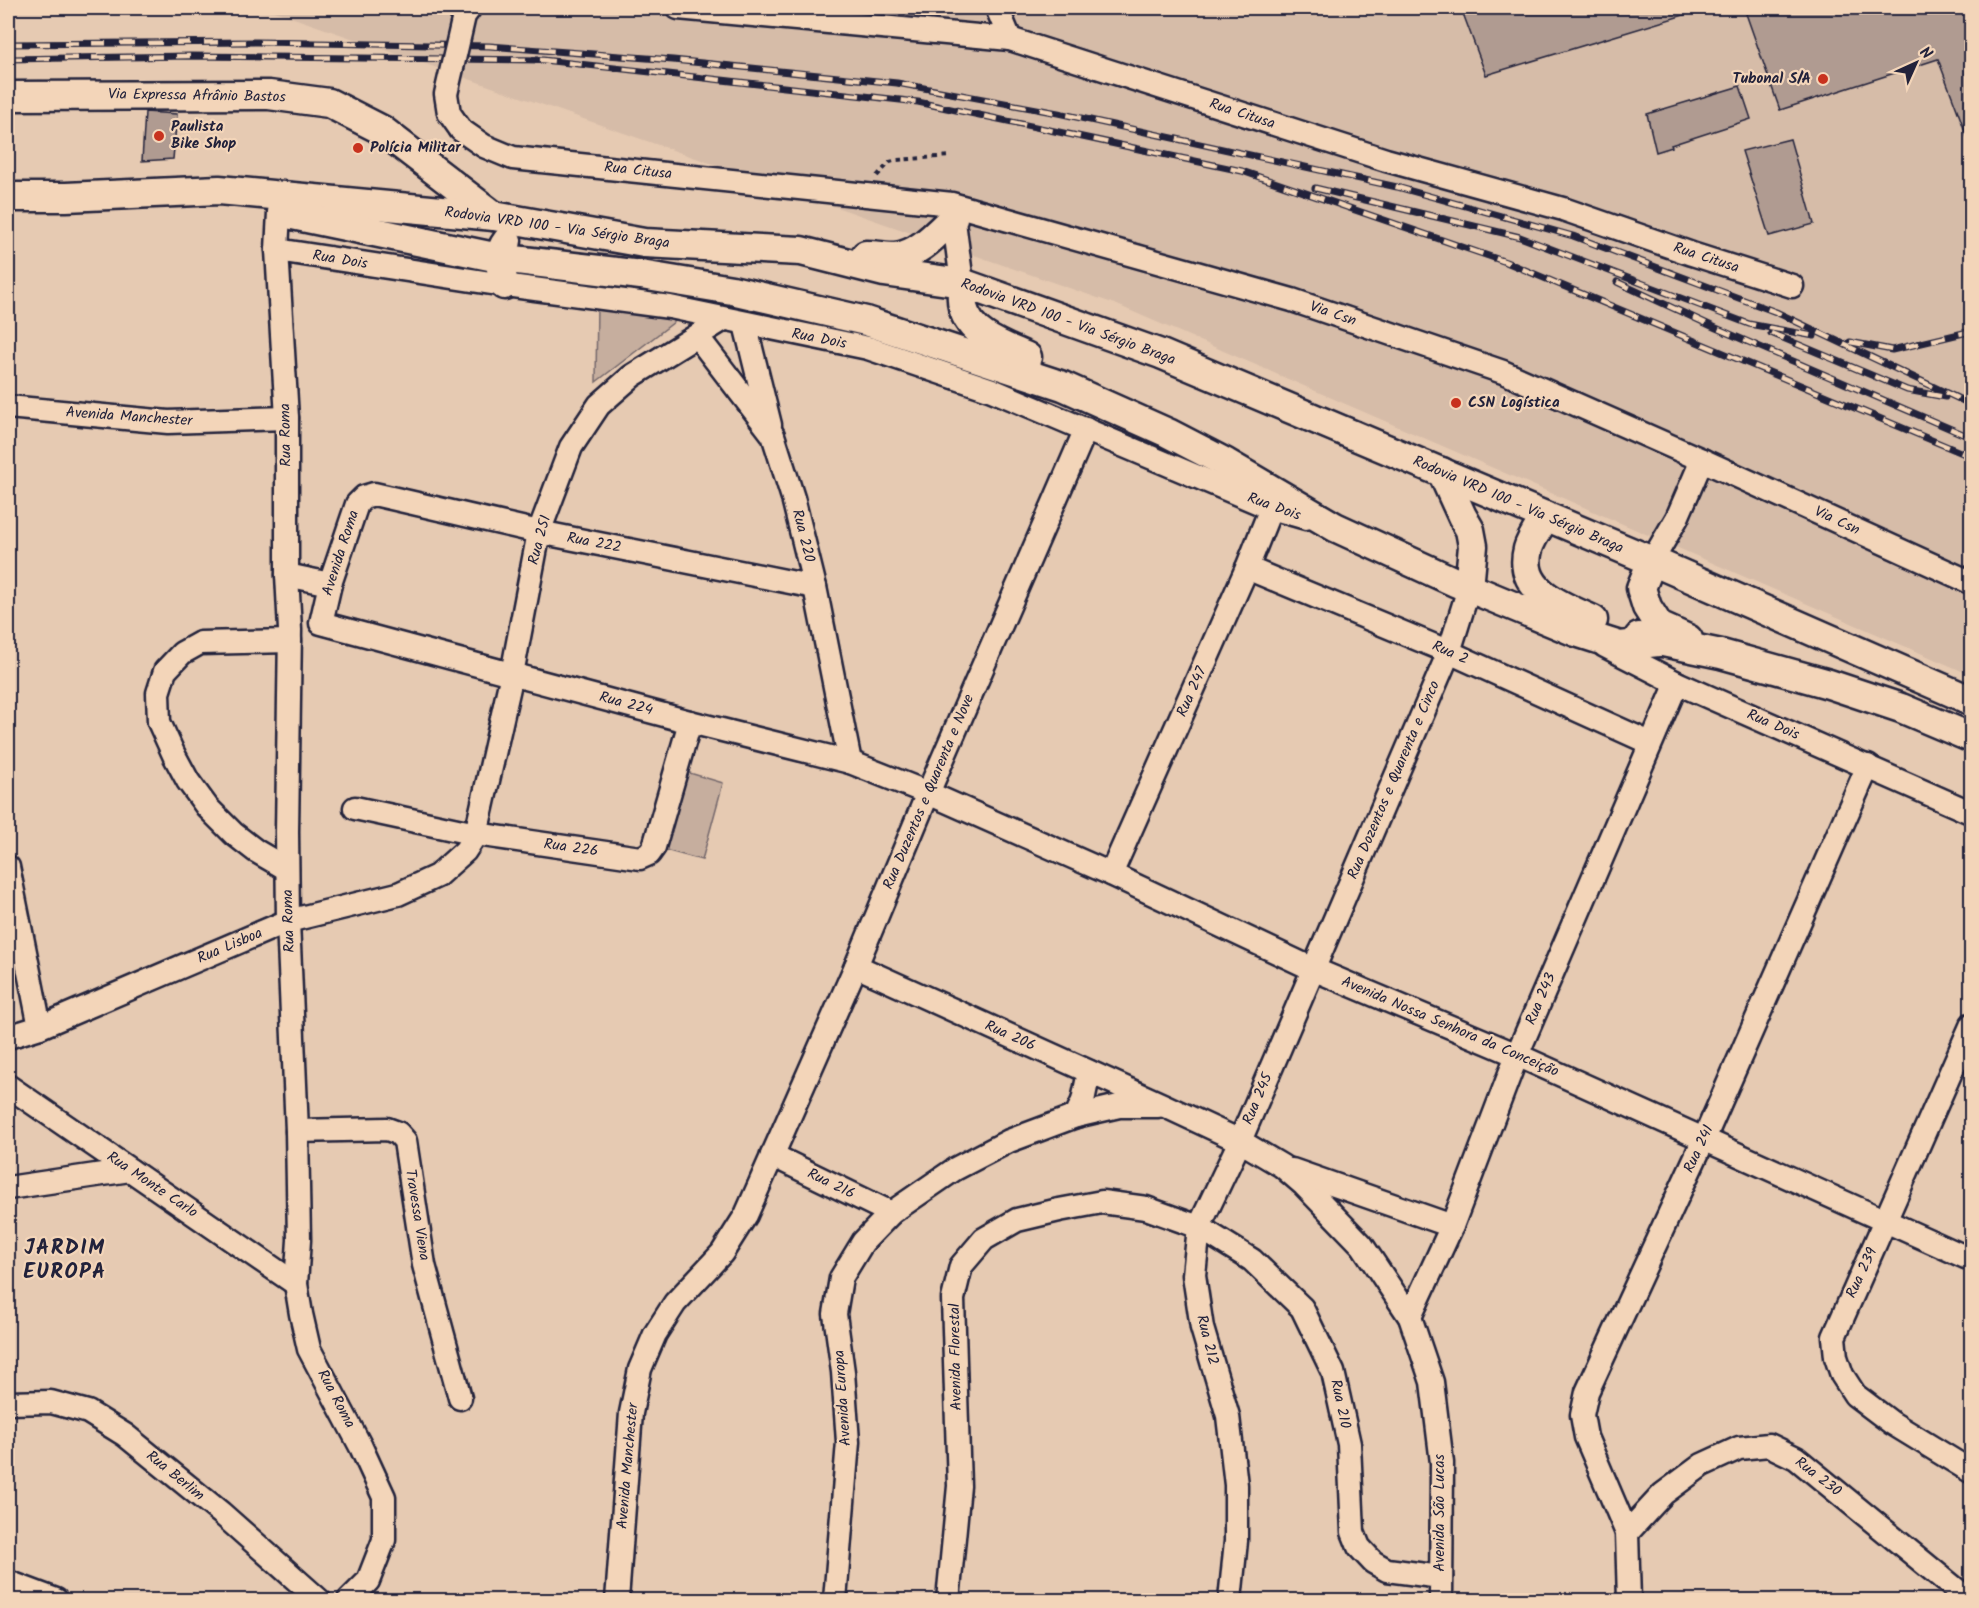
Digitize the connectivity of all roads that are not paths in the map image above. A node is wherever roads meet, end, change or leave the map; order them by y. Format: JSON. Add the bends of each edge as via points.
{"nodes":[{"id":1,"x":470,"y":8,"type":"edge"},
{"id":2,"x":678,"y":8,"type":"edge"},
{"id":3,"x":997,"y":8,"type":"edge"},
{"id":4,"x":1010,"y":39,"type":"junction"},
{"id":5,"x":8,"y":96,"type":"edge"},
{"id":6,"x":8,"y":197,"type":"edge"},
{"id":7,"x":66,"y":197,"type":"junction"},
{"id":8,"x":953,"y":211,"type":"junction"},
{"id":9,"x":279,"y":212,"type":"junction"},
{"id":10,"x":494,"y":216,"type":"junction"},
{"id":11,"x":644,"y":243,"type":"junction"},
{"id":12,"x":277,"y":250,"type":"junction"},
{"id":13,"x":801,"y":251,"type":"junction"},
{"id":14,"x":502,"y":271,"type":"junction"},
{"id":15,"x":962,"y":283,"type":"junction"},
{"id":16,"x":1792,"y":286,"type":"dead end"},
{"id":17,"x":734,"y":322,"type":"junction"},
{"id":18,"x":697,"y":336,"type":"junction"},
{"id":19,"x":8,"y":407,"type":"edge"},
{"id":20,"x":287,"y":418,"type":"junction"},
{"id":21,"x":1086,"y":429,"type":"junction"},
{"id":22,"x":772,"y":435,"type":"junction"},
{"id":23,"x":1702,"y":460,"type":"junction"},
{"id":24,"x":1226,"y":464,"type":"junction"},
{"id":25,"x":1442,"y":472,"type":"junction"},
{"id":26,"x":374,"y":494,"type":"joint"},
{"id":27,"x":1271,"y":508,"type":"junction"},
{"id":28,"x":1546,"y":516,"type":"junction"},
{"id":29,"x":1335,"y":527,"type":"junction"},
{"id":30,"x":539,"y":532,"type":"junction"},
{"id":31,"x":1652,"y":561,"type":"junction"},
{"id":32,"x":1247,"y":568,"type":"junction"},
{"id":33,"x":287,"y":575,"type":"junction"},
{"id":34,"x":1971,"y":583,"type":"edge"},
{"id":35,"x":330,"y":584,"type":"junction"},
{"id":36,"x":815,"y":587,"type":"junction"},
{"id":37,"x":1469,"y":588,"type":"junction"},
{"id":38,"x":321,"y":623,"type":"joint"},
{"id":39,"x":1576,"y":632,"type":"junction"},
{"id":40,"x":290,"y":641,"type":"junction"},
{"id":41,"x":1658,"y":642,"type":"junction"},
{"id":42,"x":1449,"y":651,"type":"junction"},
{"id":43,"x":1721,"y":654,"type":"junction"},
{"id":44,"x":512,"y":674,"type":"junction"},
{"id":45,"x":1677,"y":683,"type":"junction"},
{"id":46,"x":1971,"y":701,"type":"edge"},
{"id":47,"x":690,"y":722,"type":"junction"},
{"id":48,"x":1971,"y":738,"type":"edge"},
{"id":49,"x":1650,"y":743,"type":"junction"},
{"id":50,"x":850,"y":762,"type":"junction"},
{"id":51,"x":1868,"y":766,"type":"junction"},
{"id":52,"x":928,"y":793,"type":"junction"},
{"id":53,"x":355,"y":808,"type":"dead end"},
{"id":54,"x":1971,"y":813,"type":"edge"},
{"id":55,"x":476,"y":834,"type":"junction"},
{"id":56,"x":8,"y":867,"type":"edge"},
{"id":57,"x":287,"y":869,"type":"junction"},
{"id":58,"x":1111,"y":874,"type":"junction"},
{"id":59,"x":288,"y":921,"type":"junction"},
{"id":60,"x":856,"y":966,"type":"junction"},
{"id":61,"x":1313,"y":969,"type":"junction"},
{"id":62,"x":1971,"y":1024,"type":"edge"},
{"id":63,"x":40,"y":1027,"type":"junction"},
{"id":64,"x":8,"y":1037,"type":"edge"},
{"id":65,"x":1517,"y":1054,"type":"junction"},
{"id":66,"x":1089,"y":1072,"type":"junction"},
{"id":67,"x":8,"y":1086,"type":"edge"},
{"id":68,"x":1165,"y":1106,"type":"junction"},
{"id":69,"x":1076,"y":1116,"type":"junction"},
{"id":70,"x":297,"y":1131,"type":"junction"},
{"id":71,"x":1704,"y":1139,"type":"junction"},
{"id":72,"x":1240,"y":1141,"type":"junction"},
{"id":73,"x":772,"y":1155,"type":"junction"},
{"id":74,"x":1282,"y":1166,"type":"junction"},
{"id":75,"x":130,"y":1170,"type":"junction"},
{"id":76,"x":8,"y":1188,"type":"edge"},
{"id":77,"x":891,"y":1213,"type":"junction"},
{"id":78,"x":1886,"y":1221,"type":"junction"},
{"id":79,"x":1452,"y":1226,"type":"junction"},
{"id":80,"x":1199,"y":1227,"type":"junction"},
{"id":81,"x":1971,"y":1260,"type":"edge"},
{"id":82,"x":296,"y":1284,"type":"junction"},
{"id":83,"x":1410,"y":1317,"type":"junction"},
{"id":84,"x":460,"y":1398,"type":"dead end"},
{"id":85,"x":8,"y":1403,"type":"edge"},
{"id":86,"x":1971,"y":1472,"type":"edge"},
{"id":87,"x":1627,"y":1533,"type":"junction"},
{"id":88,"x":1441,"y":1577,"type":"junction"},
{"id":89,"x":8,"y":1582,"type":"edge"},
{"id":90,"x":56,"y":1600,"type":"edge"},
{"id":91,"x":319,"y":1600,"type":"edge"},
{"id":92,"x":349,"y":1600,"type":"edge"},
{"id":93,"x":617,"y":1600,"type":"edge"},
{"id":94,"x":835,"y":1600,"type":"edge"},
{"id":95,"x":948,"y":1600,"type":"edge"},
{"id":96,"x":1230,"y":1600,"type":"edge"},
{"id":97,"x":1441,"y":1600,"type":"edge"},
{"id":98,"x":1629,"y":1600,"type":"edge"},
{"id":99,"x":1969,"y":1600,"type":"edge"}],
"edges":[{"from":1,"to":8,"type":"street","name":"Rua Citusa","bridge":true,"via":[[464,16],[446,94],[449,113],[461,130],[484,146],[513,158],[864,194]]},
{"from":2,"to":4,"type":"street","name":"Rua Citusa"},
{"from":3,"to":4,"type":"street"},
{"from":4,"to":16,"type":"street","name":"Rua Citusa","via":[[1386,160],[1563,209]]},
{"from":5,"to":10,"type":"main road","name":"Via Expressa Afrânio Bastos","via":[[269,95],[329,103],[382,130]]},
{"from":6,"to":7,"type":"main road","name":"Rodovia VRD 100 - Via Sérgio Braga"},
{"from":7,"to":9,"type":"main road","name":"Rodovia VRD 100 - Via Sérgio Braga"},
{"from":7,"to":10,"type":"main road","name":"Rodovia VRD 100 - Via Sérgio Braga","via":[[217,190]]},
{"from":8,"to":13,"type":"main road","via":[[933,238],[897,257]]},
{"from":8,"to":15,"type":"street"},
{"from":8,"to":23,"type":"street","name":"Via Csn","via":[[1326,311],[1503,372]]},
{"from":9,"to":12,"type":"street","name":"Rua Roma"},
{"from":9,"to":14,"type":"main road","name":"Rodovia VRD 100 - Via Sérgio Braga"},
{"from":10,"to":11,"type":"main road","name":"Rodovia VRD 100 - Via Sérgio Braga"},
{"from":11,"to":13,"type":"main road","name":"Rodovia VRD 100 - Via Sérgio Braga"},
{"from":11,"to":14,"type":"main road","via":[[513,238],[502,248]]},
{"from":12,"to":14,"type":"street","name":"Rua Dois"},
{"from":12,"to":20,"type":"street","name":"Rua Roma"},
{"from":13,"to":15,"type":"main road","name":"Rodovia VRD 100 - Via Sérgio Braga","via":[[884,272]]},
{"from":14,"to":17,"type":"street","name":"Rua Dois"},
{"from":14,"to":24,"type":"main road","name":"Rodovia VRD 100 - Via Sérgio Braga","via":[[641,275],[732,290],[866,321],[1063,386]]},
{"from":15,"to":24,"type":"main road","via":[[963,306],[979,333],[1112,398]]},
{"from":15,"to":25,"type":"main road","name":"Rodovia VRD 100 - Via Sérgio Braga","via":[[1161,354]]},
{"from":17,"to":18,"type":"street","name":"Rua 251"},
{"from":17,"to":21,"type":"street","name":"Rua Dois","via":[[868,348],[992,390]]},
{"from":17,"to":22,"type":"street"},
{"from":18,"to":22,"type":"street","name":"Rua 220"},
{"from":18,"to":30,"type":"street","name":"Rua 251","via":[[632,376],[599,405],[571,447]]},
{"from":19,"to":20,"type":"street","name":"Avenida Manchester","via":[[168,422]]},
{"from":20,"to":33,"type":"street","name":"Rua Roma"},
{"from":21,"to":27,"type":"street","name":"Rua Dois"},
{"from":21,"to":52,"type":"street","name":"Rua Duzentos e Quarenta e Nove"},
{"from":22,"to":36,"type":"street","name":"Rua 220","via":[[793,498]]},
{"from":23,"to":31,"type":"street","via":[[1677,518]]},
{"from":23,"to":34,"type":"street","name":"Via Csn"},
{"from":24,"to":29,"type":"main road","name":"Rodovia VRD 100 - Via Sérgio Braga"},
{"from":25,"to":28,"type":"main road","name":"Rodovia VRD 100 - Via Sérgio Braga"},
{"from":25,"to":37,"type":"main road","via":[[1470,530],[1473,546]]},
{"from":26,"to":30,"type":"street","name":"Rua 222"},
{"from":26,"to":35,"type":"street","name":"Avenida Roma","via":[[357,504]]},
{"from":27,"to":29,"type":"street","name":"Rua Dois"},
{"from":27,"to":32,"type":"street","name":"Rua 247"},
{"from":28,"to":31,"type":"main road","name":"Rodovia VRD 100 - Via Sérgio Braga"},
{"from":28,"to":41,"type":"main road","via":[[1529,547],[1526,566],[1533,586],[1548,598],[1619,632]]},
{"from":29,"to":37,"type":"main road","name":"Rodovia VRD 100 - Via Sérgio Braga"},
{"from":30,"to":36,"type":"street","name":"Rua 222"},
{"from":30,"to":44,"type":"street","name":"Rua 251"},
{"from":31,"to":43,"type":"main road","via":[[1641,588],[1659,626]]},
{"from":31,"to":46,"type":"main road","name":"Rodovia VRD 100 - Via Sérgio Braga"},
{"from":32,"to":42,"type":"street","name":"Rua 2"},
{"from":32,"to":58,"type":"street","name":"Rua 247"},
{"from":33,"to":35,"type":"street"},
{"from":33,"to":40,"type":"street","name":"Rua Roma"},
{"from":35,"to":38,"type":"street","name":"Avenida Roma"},
{"from":36,"to":50,"type":"street","name":"Rua 220"},
{"from":37,"to":39,"type":"main road","name":"Rodovia VRD 100 - Via Sérgio Braga"},
{"from":37,"to":42,"type":"street","name":"Rua Dozentos e Quarenta e Cinco"},
{"from":38,"to":44,"type":"street","name":"Rua 224"},
{"from":39,"to":41,"type":"main road","name":"Rodovia VRD 100 - Via Sérgio Braga","via":[[1620,646]]},
{"from":39,"to":45,"type":"street","name":"Rua Dois"},
{"from":40,"to":57,"type":"street","name":"Rua Roma"},
{"from":40,"to":57,"type":"street","via":[[200,643],[182,653],[165,671],[158,693],[159,722],[188,781],[234,834]]},
{"from":41,"to":43,"type":"main road"},
{"from":42,"to":49,"type":"street","name":"Rua 2"},
{"from":42,"to":61,"type":"street","name":"Rua Dozentos e Quarenta e Cinco"},
{"from":43,"to":48,"type":"main road","via":[[1866,696]]},
{"from":44,"to":47,"type":"street","name":"Rua 224"},
{"from":44,"to":55,"type":"street","name":"Rua 251"},
{"from":45,"to":49,"type":"street","name":"Rua 243"},
{"from":45,"to":51,"type":"street","name":"Rua Dois"},
{"from":47,"to":50,"type":"street","name":"Rua 224"},
{"from":47,"to":55,"type":"street","name":"Rua 226","via":[[649,855],[640,858]]},
{"from":49,"to":65,"type":"street","name":"Rua 243"},
{"from":50,"to":52,"type":"street","name":"Rua 224"},
{"from":51,"to":54,"type":"street","name":"Rua Dois"},
{"from":51,"to":71,"type":"street","name":"Rua 241"},
{"from":52,"to":58,"type":"street","name":"Avenida Nossa Senhora da Conceição"},
{"from":52,"to":60,"type":"street","name":"Rua Duzentos e Quarenta e Nove"},
{"from":53,"to":55,"type":"street","name":"Rua 226"},
{"from":55,"to":59,"type":"street","name":"Rua Lisboa","via":[[465,851],[437,876],[398,894]]},
{"from":56,"to":63,"type":"street"},
{"from":57,"to":59,"type":"street","name":"Rua Roma"},
{"from":58,"to":61,"type":"street","name":"Avenida Nossa Senhora da Conceição"},
{"from":59,"to":63,"type":"street","name":"Rua Lisboa"},
{"from":59,"to":70,"type":"street","name":"Rua Roma"},
{"from":60,"to":66,"type":"street","name":"Rua 206"},
{"from":60,"to":73,"type":"street","name":"Rua Duzentos e Quarenta e Nove"},
{"from":61,"to":65,"type":"street","name":"Avenida Nossa Senhora da Conceição"},
{"from":61,"to":72,"type":"street","name":"Rua 245"},
{"from":62,"to":78,"type":"street","name":"Rua 239"},
{"from":63,"to":64,"type":"street","name":"Rua Lisboa"},
{"from":65,"to":71,"type":"street","name":"Avenida Nossa Senhora da Conceição"},
{"from":65,"to":79,"type":"street","name":"Rua 243"},
{"from":66,"to":68,"type":"street","name":"Rua 206"},
{"from":66,"to":69,"type":"street"},
{"from":67,"to":75,"type":"street","name":"Rua Monte Carlo"},
{"from":68,"to":69,"type":"street","name":"Avenida Europa","via":[[1119,1106]]},
{"from":68,"to":72,"type":"street","name":"Rua 206"},
{"from":69,"to":77,"type":"street","name":"Avenida Europa","via":[[1009,1141],[955,1169]]},
{"from":70,"to":82,"type":"street","name":"Rua Roma"},
{"from":70,"to":84,"type":"street","name":"Travessa Viena","via":[[387,1129],[405,1141],[424,1265]]},
{"from":71,"to":78,"type":"street","name":"Avenida Nossa Senhora da Conceição"},
{"from":71,"to":87,"type":"street","name":"Rua 241","via":[[1587,1392],[1582,1415],[1586,1437]]},
{"from":72,"to":74,"type":"street","name":"Avenida São Lucas"},
{"from":72,"to":80,"type":"street","name":"Rua 245"},
{"from":73,"to":77,"type":"street","name":"Rua 216"},
{"from":73,"to":93,"type":"street","name":"Avenida Manchester","via":[[746,1215],[722,1253],[675,1303],[655,1334],[640,1369],[631,1413]]},
{"from":74,"to":79,"type":"street"},
{"from":74,"to":83,"type":"street","name":"Avenida São Lucas","via":[[1362,1245]]},
{"from":75,"to":76,"type":"street"},
{"from":75,"to":82,"type":"street","name":"Rua Monte Carlo"},
{"from":77,"to":94,"type":"street","name":"Avenida Europa","via":[[863,1242],[841,1278],[835,1314],[848,1442]]},
{"from":78,"to":81,"type":"street","name":"Avenida Nossa Senhora da Conceição"},
{"from":78,"to":86,"type":"street","name":"Rua 239","via":[[1834,1337],[1842,1375],[1855,1395],[1892,1423]]},
{"from":79,"to":83,"type":"street","name":"Rua 243"},
{"from":80,"to":88,"type":"street","name":"Rua 210","via":[[1252,1260],[1302,1308],[1333,1371],[1349,1444],[1353,1532],[1359,1547],[1387,1570]]},
{"from":80,"to":95,"type":"street","name":"Avenida Florestal","via":[[1146,1208],[1102,1202],[1017,1220],[984,1239],[961,1266],[954,1299],[959,1486]]},
{"from":80,"to":96,"type":"street","name":"Rua 212","via":[[1194,1275],[1202,1328],[1228,1416],[1236,1485]]},
{"from":82,"to":92,"type":"street","name":"Rua Roma","via":[[309,1349],[384,1497],[384,1540],[368,1581]]},
{"from":83,"to":88,"type":"street","name":"Avenida São Lucas","via":[[1432,1382],[1442,1463]]},
{"from":85,"to":91,"type":"street","name":"Rua Berlim","via":[[51,1402],[88,1412],[116,1429],[182,1480]]},
{"from":87,"to":98,"type":"street"},
{"from":87,"to":99,"type":"street","name":"Rua 230","via":[[1663,1494],[1702,1466],[1739,1448],[1769,1445],[1796,1458]]},
{"from":88,"to":97,"type":"street","name":"Avenida São Lucas"},
{"from":89,"to":90,"type":"street"}]}
